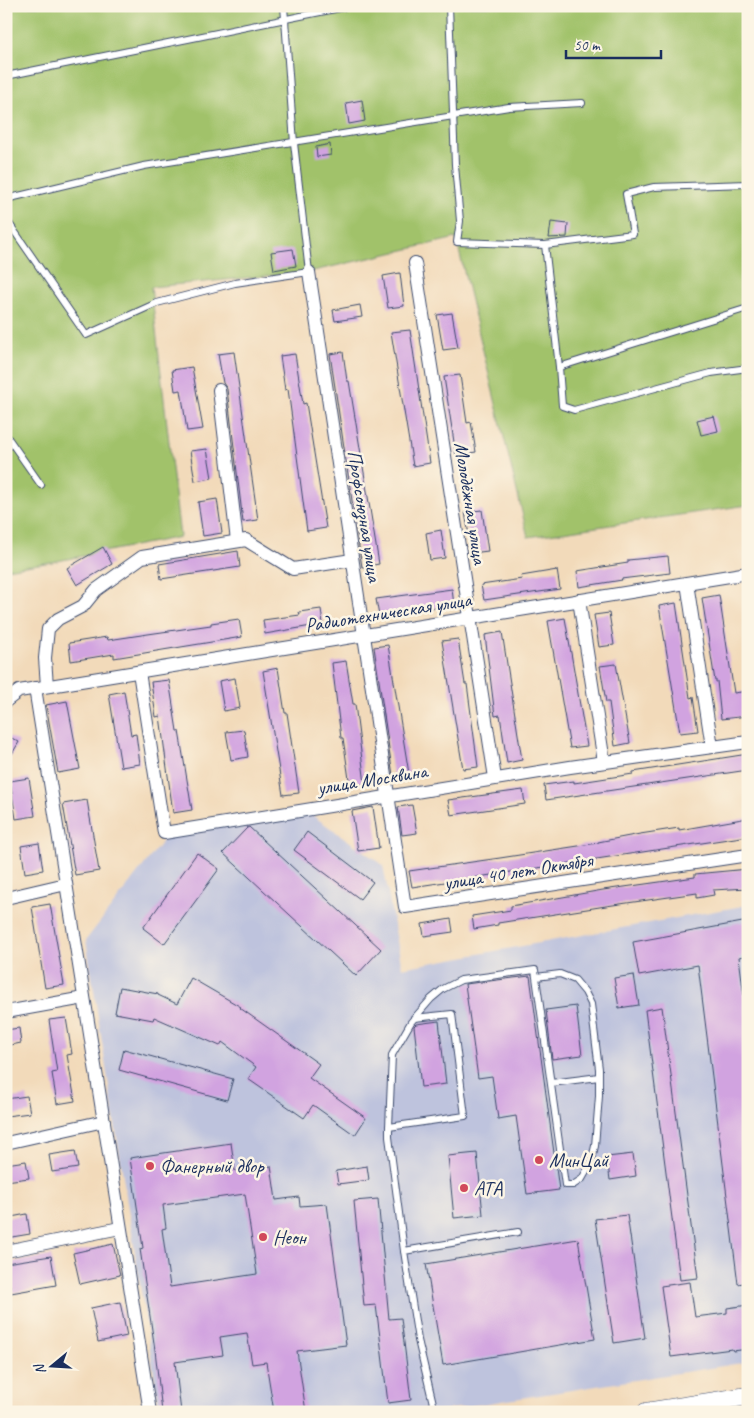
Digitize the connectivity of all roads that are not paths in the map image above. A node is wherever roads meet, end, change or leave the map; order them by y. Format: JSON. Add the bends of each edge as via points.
{"nodes":[{"id":1,"x":284,"y":6,"type":"edge"},
{"id":2,"x":350,"y":6,"type":"edge"},
{"id":3,"x":449,"y":6,"type":"edge"},
{"id":4,"x":285,"y":20,"type":"junction"},
{"id":5,"x":6,"y":76,"type":"edge"},
{"id":6,"x":582,"y":103,"type":"dead end"},
{"id":7,"x":453,"y":117,"type":"junction"},
{"id":8,"x":294,"y":143,"type":"junction"},
{"id":9,"x":748,"y":184,"type":"edge"},
{"id":10,"x":6,"y":199,"type":"edge"},
{"id":11,"x":6,"y":219,"type":"edge"},
{"id":12,"x":545,"y":245,"type":"junction"},
{"id":13,"x":415,"y":263,"type":"dead end"},
{"id":14,"x":309,"y":272,"type":"junction"},
{"id":15,"x":748,"y":308,"type":"edge"},
{"id":16,"x":559,"y":367,"type":"junction"},
{"id":17,"x":748,"y":368,"type":"edge"},
{"id":18,"x":219,"y":390,"type":"dead end"},
{"id":19,"x":6,"y":435,"type":"edge"},
{"id":20,"x":41,"y":485,"type":"dead end"},
{"id":21,"x":237,"y":541,"type":"junction"},
{"id":22,"x":352,"y":560,"type":"junction"},
{"id":23,"x":748,"y":573,"type":"edge"},
{"id":24,"x":687,"y":583,"type":"junction"},
{"id":25,"x":579,"y":600,"type":"junction"},
{"id":26,"x":470,"y":618,"type":"junction"},
{"id":27,"x":364,"y":635,"type":"junction"},
{"id":28,"x":139,"y":672,"type":"junction"},
{"id":29,"x":41,"y":687,"type":"junction"},
{"id":30,"x":6,"y":702,"type":"edge"},
{"id":31,"x":748,"y":742,"type":"edge"},
{"id":32,"x":712,"y":747,"type":"junction"},
{"id":33,"x":604,"y":762,"type":"junction"},
{"id":34,"x":495,"y":778,"type":"junction"},
{"id":35,"x":388,"y":795,"type":"junction"},
{"id":36,"x":748,"y":855,"type":"edge"},
{"id":37,"x":66,"y":884,"type":"junction"},
{"id":38,"x":6,"y":898,"type":"edge"},
{"id":39,"x":536,"y":977,"type":"junction"},
{"id":40,"x":84,"y":998,"type":"junction"},
{"id":41,"x":6,"y":1012,"type":"edge"},
{"id":42,"x":414,"y":1018,"type":"junction"},
{"id":43,"x":599,"y":1077,"type":"junction"},
{"id":44,"x":551,"y":1083,"type":"junction"},
{"id":45,"x":104,"y":1121,"type":"junction"},
{"id":46,"x":389,"y":1128,"type":"junction"},
{"id":47,"x":6,"y":1143,"type":"edge"},
{"id":48,"x":120,"y":1228,"type":"junction"},
{"id":49,"x":518,"y":1232,"type":"dead end"},
{"id":50,"x":6,"y":1251,"type":"edge"},
{"id":51,"x":404,"y":1251,"type":"junction"},
{"id":52,"x":748,"y":1396,"type":"edge"},
{"id":53,"x":730,"y":1405,"type":"edge"},
{"id":54,"x":150,"y":1412,"type":"edge"},
{"id":55,"x":435,"y":1412,"type":"edge"},
{"id":56,"x":646,"y":1412,"type":"edge"}],
"edges":[{"from":1,"to":4,"type":"lane"},
{"from":2,"to":4,"type":"lane"},
{"from":3,"to":7,"type":"lane"},
{"from":4,"to":5,"type":"lane"},
{"from":4,"to":8,"type":"lane"},
{"from":6,"to":7,"type":"lane","via":[[509,107]]},
{"from":7,"to":8,"type":"lane"},
{"from":7,"to":12,"type":"lane","via":[[460,221],[457,242]]},
{"from":8,"to":10,"type":"lane","via":[[144,166]]},
{"from":8,"to":14,"type":"lane"},
{"from":9,"to":12,"type":"lane","via":[[654,187],[626,194],[632,234]]},
{"from":11,"to":14,"type":"lane","via":[[86,335],[157,303],[235,283]]},
{"from":12,"to":16,"type":"lane"},
{"from":13,"to":26,"type":"street","name":"Молодёжная улица"},
{"from":14,"to":22,"type":"street","name":"Профсоюзная улица"},
{"from":15,"to":16,"type":"lane"},
{"from":16,"to":17,"type":"lane","via":[[562,406],[574,410],[711,373]]},
{"from":18,"to":21,"type":"street"},
{"from":19,"to":20,"type":"lane"},
{"from":21,"to":22,"type":"street","via":[[246,540],[293,569]]},
{"from":21,"to":29,"type":"street","via":[[142,557],[96,590],[83,606],[58,619],[48,629]]},
{"from":22,"to":27,"type":"street","name":"Профсоюзная улица"},
{"from":23,"to":24,"type":"street","name":"Радиотехническая улица"},
{"from":24,"to":25,"type":"street","name":"Радиотехническая улица"},
{"from":24,"to":32,"type":"street"},
{"from":25,"to":26,"type":"street","name":"Радиотехническая улица"},
{"from":25,"to":33,"type":"street"},
{"from":26,"to":27,"type":"street","name":"Радиотехническая улица"},
{"from":26,"to":34,"type":"street","name":"Молодёжная улица"},
{"from":27,"to":28,"type":"street","name":"Радиотехническая улица"},
{"from":27,"to":35,"type":"street","name":"Профсоюзная улица"},
{"from":28,"to":29,"type":"street","name":"Радиотехническая улица"},
{"from":28,"to":35,"type":"street","name":"улица Москвина","via":[[164,833]]},
{"from":29,"to":30,"type":"street","name":"Радиотехническая улица","via":[[19,691]]},
{"from":29,"to":37,"type":"street"},
{"from":31,"to":32,"type":"street","name":"улица Москвина"},
{"from":32,"to":33,"type":"street","name":"улица Москвина"},
{"from":33,"to":34,"type":"street","name":"улица Москвина"},
{"from":34,"to":35,"type":"street","name":"улица Москвина"},
{"from":35,"to":36,"type":"street","name":"улица 40 лет Октября","via":[[405,907]]},
{"from":37,"to":38,"type":"street"},
{"from":37,"to":40,"type":"street"},
{"from":39,"to":42,"type":"lane","via":[[535,970],[461,980],[430,999]]},
{"from":39,"to":43,"type":"lane","via":[[560,974],[575,980],[585,992],[591,1004]]},
{"from":39,"to":44,"type":"lane"},
{"from":40,"to":41,"type":"street"},
{"from":40,"to":45,"type":"street"},
{"from":42,"to":46,"type":"lane","via":[[392,1054]]},
{"from":42,"to":46,"type":"lane","via":[[452,1014],[465,1116]]},
{"from":43,"to":44,"type":"lane"},
{"from":43,"to":44,"type":"lane","via":[[591,1163],[582,1178],[565,1185]]},
{"from":45,"to":47,"type":"street"},
{"from":45,"to":48,"type":"street"},
{"from":46,"to":51,"type":"lane"},
{"from":48,"to":50,"type":"street"},
{"from":48,"to":54,"type":"street"},
{"from":49,"to":51,"type":"lane"},
{"from":51,"to":55,"type":"lane","via":[[418,1340]]},
{"from":52,"to":53,"type":"street"},
{"from":53,"to":56,"type":"street"}]}
